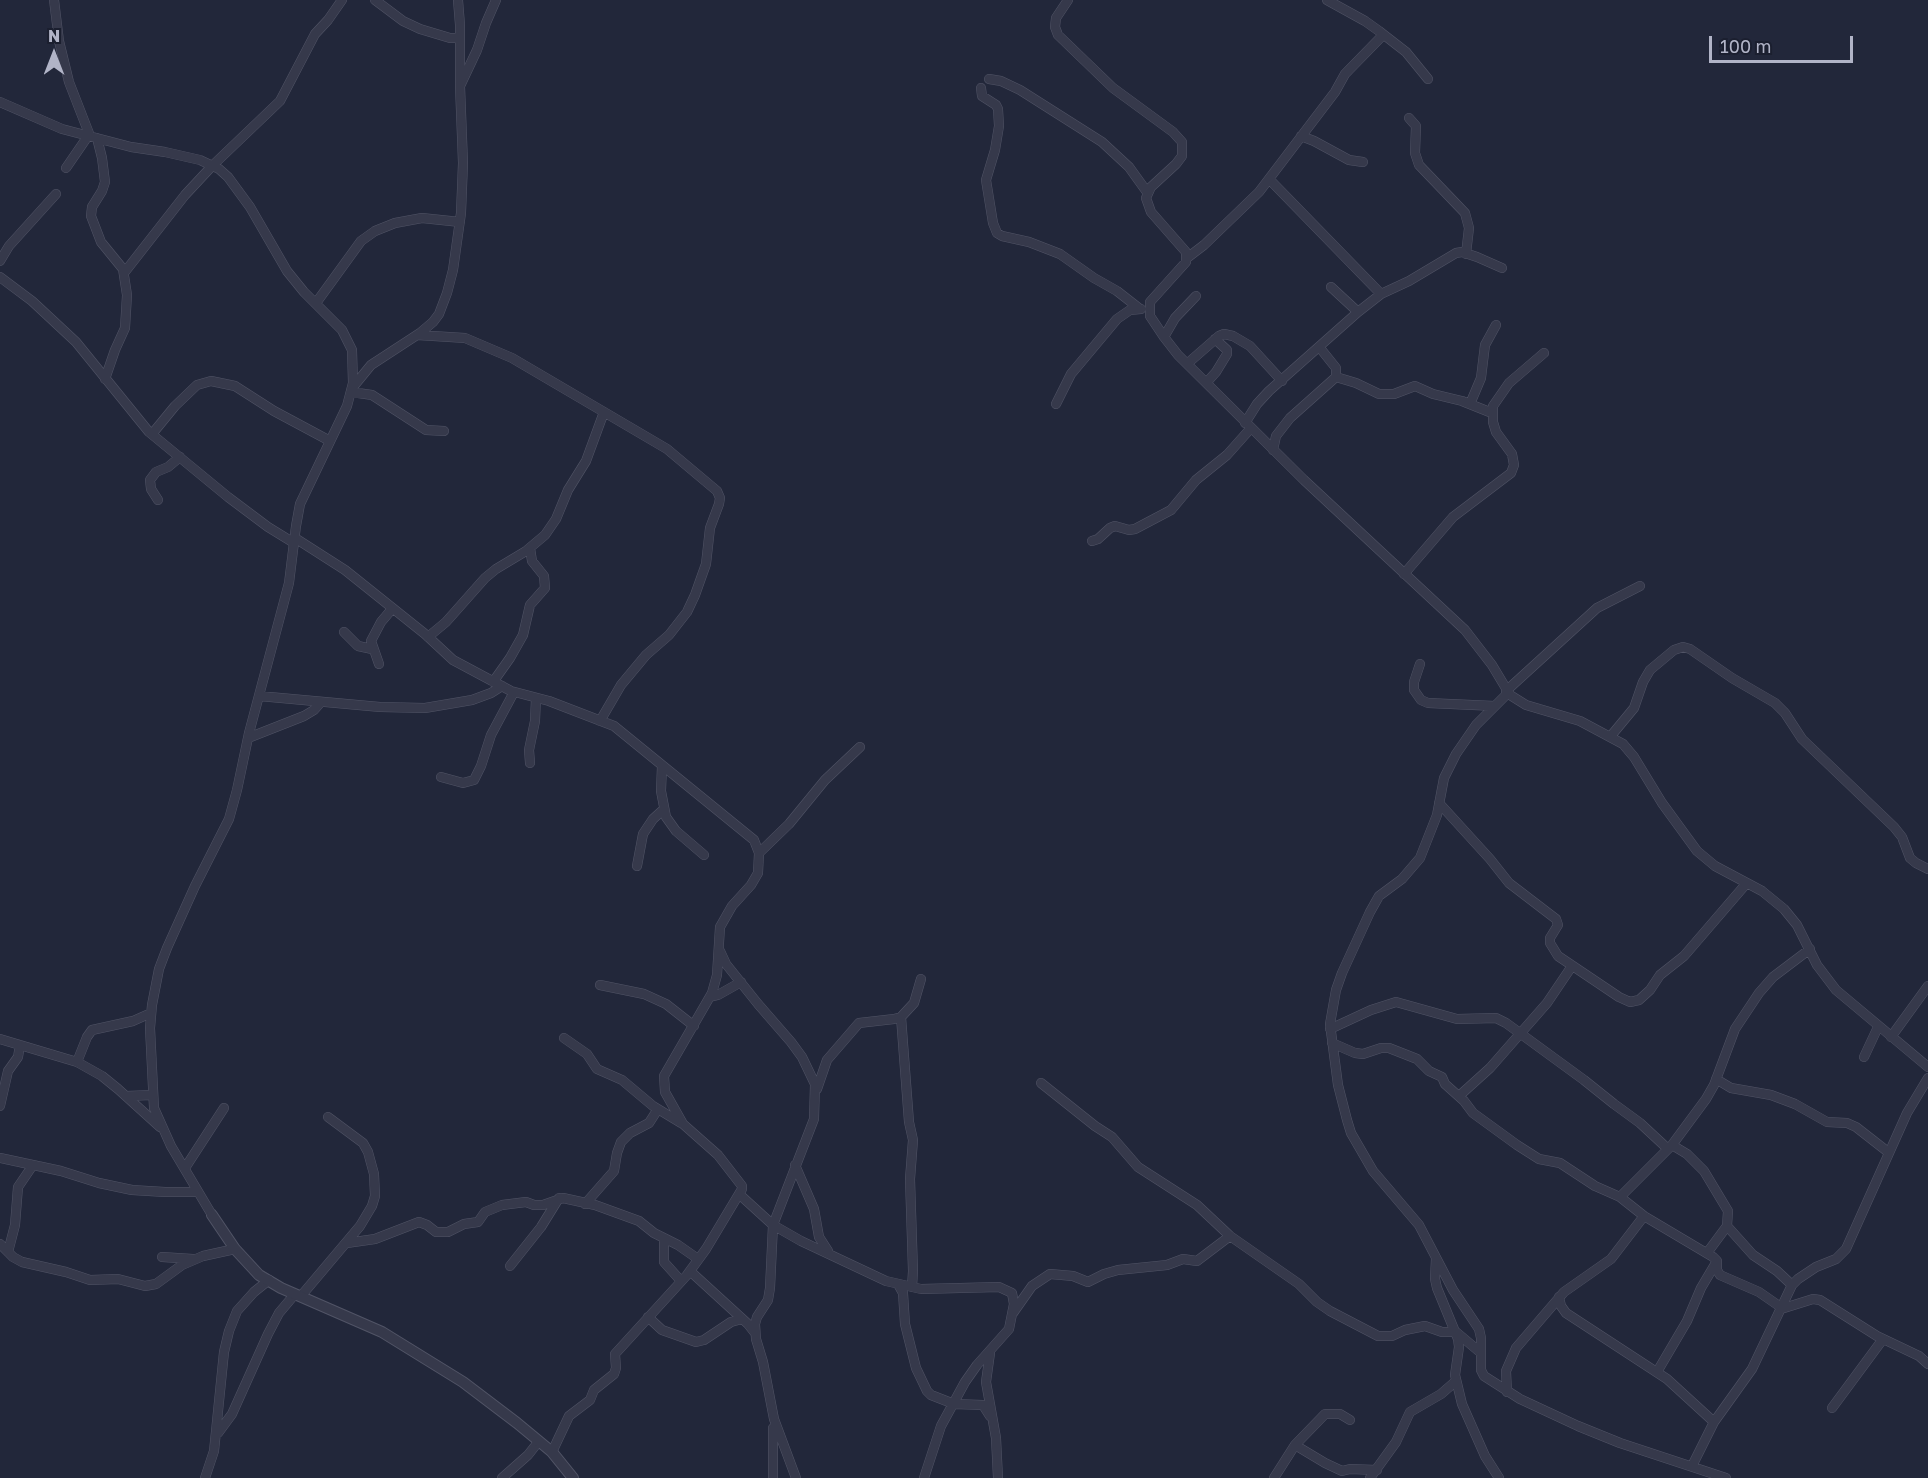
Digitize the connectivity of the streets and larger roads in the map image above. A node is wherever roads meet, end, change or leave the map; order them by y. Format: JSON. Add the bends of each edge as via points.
{"nodes":[{"id":1,"x":54,"y":0,"type":"edge"},
{"id":2,"x":342,"y":0,"type":"edge"},
{"id":3,"x":375,"y":0,"type":"edge"},
{"id":4,"x":458,"y":0,"type":"edge"},
{"id":5,"x":496,"y":0,"type":"edge"},
{"id":6,"x":1068,"y":0,"type":"edge"},
{"id":7,"x":1327,"y":0,"type":"edge"},
{"id":8,"x":1383,"y":35,"type":"junction"},
{"id":9,"x":460,"y":38,"type":"junction"},
{"id":10,"x":989,"y":79,"type":"dead end"},
{"id":11,"x":1428,"y":79,"type":"dead end"},
{"id":12,"x":460,"y":86,"type":"junction"},
{"id":13,"x":981,"y":88,"type":"dead end"},
{"id":14,"x":0,"y":102,"type":"edge"},
{"id":15,"x":1409,"y":118,"type":"dead end"},
{"id":16,"x":1301,"y":136,"type":"junction"},
{"id":17,"x":91,"y":137,"type":"junction"},
{"id":18,"x":1363,"y":162,"type":"dead end"},
{"id":19,"x":212,"y":166,"type":"junction"},
{"id":20,"x":66,"y":168,"type":"dead end"},
{"id":21,"x":1269,"y":179,"type":"junction"},
{"id":22,"x":1147,"y":192,"type":"junction"},
{"id":23,"x":56,"y":194,"type":"dead end"},
{"id":24,"x":460,"y":222,"type":"junction"},
{"id":25,"x":1466,"y":254,"type":"junction"},
{"id":26,"x":1187,"y":258,"type":"junction"},
{"id":27,"x":0,"y":261,"type":"edge"},
{"id":28,"x":1502,"y":268,"type":"dead end"},
{"id":29,"x":124,"y":273,"type":"junction"},
{"id":30,"x":0,"y":277,"type":"edge"},
{"id":31,"x":1331,"y":287,"type":"dead end"},
{"id":32,"x":1381,"y":294,"type":"junction"},
{"id":33,"x":1196,"y":296,"type":"dead end"},
{"id":34,"x":316,"y":303,"type":"junction"},
{"id":35,"x":1144,"y":310,"type":"junction"},
{"id":36,"x":1358,"y":312,"type":"junction"},
{"id":37,"x":1496,"y":325,"type":"dead end"},
{"id":38,"x":417,"y":335,"type":"junction"},
{"id":39,"x":1164,"y":337,"type":"junction"},
{"id":40,"x":1215,"y":339,"type":"junction"},
{"id":41,"x":1320,"y":348,"type":"junction"},
{"id":42,"x":1544,"y":353,"type":"dead end"},
{"id":43,"x":1188,"y":363,"type":"junction"},
{"id":44,"x":1336,"y":377,"type":"junction"},
{"id":45,"x":105,"y":379,"type":"junction"},
{"id":46,"x":1282,"y":381,"type":"junction"},
{"id":47,"x":1207,"y":382,"type":"junction"},
{"id":48,"x":352,"y":390,"type":"junction"},
{"id":49,"x":1056,"y":404,"type":"dead end"},
{"id":50,"x":1470,"y":404,"type":"junction"},
{"id":51,"x":604,"y":412,"type":"junction"},
{"id":52,"x":1492,"y":413,"type":"junction"},
{"id":53,"x":1248,"y":425,"type":"junction"},
{"id":54,"x":444,"y":431,"type":"dead end"},
{"id":55,"x":152,"y":434,"type":"junction"},
{"id":56,"x":330,"y":441,"type":"junction"},
{"id":57,"x":1273,"y":450,"type":"junction"},
{"id":58,"x":180,"y":457,"type":"junction"},
{"id":59,"x":158,"y":500,"type":"dead end"},
{"id":60,"x":294,"y":541,"type":"junction"},
{"id":61,"x":1092,"y":541,"type":"dead end"},
{"id":62,"x":530,"y":548,"type":"junction"},
{"id":63,"x":1404,"y":574,"type":"junction"},
{"id":64,"x":1640,"y":586,"type":"dead end"},
{"id":65,"x":392,"y":609,"type":"junction"},
{"id":66,"x":344,"y":632,"type":"dead end"},
{"id":67,"x":428,"y":637,"type":"junction"},
{"id":68,"x":372,"y":649,"type":"junction"},
{"id":69,"x":379,"y":664,"type":"dead end"},
{"id":70,"x":1420,"y":664,"type":"dead end"},
{"id":71,"x":498,"y":684,"type":"junction"},
{"id":72,"x":514,"y":692,"type":"junction"},
{"id":73,"x":1507,"y":692,"type":"junction"},
{"id":74,"x":259,"y":696,"type":"junction"},
{"id":75,"x":537,"y":698,"type":"junction"},
{"id":76,"x":321,"y":702,"type":"junction"},
{"id":77,"x":1495,"y":706,"type":"junction"},
{"id":78,"x":600,"y":721,"type":"junction"},
{"id":79,"x":1610,"y":737,"type":"junction"},
{"id":80,"x":248,"y":738,"type":"junction"},
{"id":81,"x":860,"y":747,"type":"dead end"},
{"id":82,"x":530,"y":763,"type":"dead end"},
{"id":83,"x":662,"y":766,"type":"junction"},
{"id":84,"x":441,"y":777,"type":"dead end"},
{"id":85,"x":1439,"y":803,"type":"junction"},
{"id":86,"x":664,"y":809,"type":"junction"},
{"id":87,"x":759,"y":853,"type":"junction"},
{"id":88,"x":704,"y":855,"type":"dead end"},
{"id":89,"x":637,"y":866,"type":"dead end"},
{"id":90,"x":1928,"y":869,"type":"edge"},
{"id":91,"x":1746,"y":884,"type":"junction"},
{"id":92,"x":719,"y":948,"type":"junction"},
{"id":93,"x":1810,"y":949,"type":"junction"},
{"id":94,"x":1572,"y":966,"type":"junction"},
{"id":95,"x":921,"y":980,"type":"dead end"},
{"id":96,"x":741,"y":982,"type":"junction"},
{"id":97,"x":600,"y":985,"type":"dead end"},
{"id":98,"x":1928,"y":986,"type":"edge"},
{"id":99,"x":710,"y":997,"type":"junction"},
{"id":100,"x":151,"y":1013,"type":"junction"},
{"id":101,"x":901,"y":1017,"type":"junction"},
{"id":102,"x":694,"y":1026,"type":"junction"},
{"id":103,"x":1878,"y":1027,"type":"junction"},
{"id":104,"x":1330,"y":1029,"type":"junction"},
{"id":105,"x":1520,"y":1034,"type":"junction"},
{"id":106,"x":1891,"y":1037,"type":"junction"},
{"id":107,"x":564,"y":1038,"type":"dead end"},
{"id":108,"x":0,"y":1039,"type":"edge"},
{"id":109,"x":1332,"y":1043,"type":"junction"},
{"id":110,"x":20,"y":1045,"type":"junction"},
{"id":111,"x":1864,"y":1057,"type":"dead end"},
{"id":112,"x":77,"y":1062,"type":"junction"},
{"id":113,"x":1928,"y":1067,"type":"edge"},
{"id":114,"x":1928,"y":1078,"type":"edge"},
{"id":115,"x":1716,"y":1079,"type":"junction"},
{"id":116,"x":1041,"y":1083,"type":"dead end"},
{"id":117,"x":816,"y":1094,"type":"junction"},
{"id":118,"x":152,"y":1095,"type":"junction"},
{"id":119,"x":126,"y":1096,"type":"junction"},
{"id":120,"x":1459,"y":1096,"type":"junction"},
{"id":121,"x":0,"y":1106,"type":"edge"},
{"id":122,"x":224,"y":1108,"type":"dead end"},
{"id":123,"x":658,"y":1109,"type":"junction"},
{"id":124,"x":328,"y":1117,"type":"dead end"},
{"id":125,"x":683,"y":1124,"type":"junction"},
{"id":126,"x":163,"y":1130,"type":"junction"},
{"id":127,"x":1670,"y":1147,"type":"junction"},
{"id":128,"x":1888,"y":1152,"type":"junction"},
{"id":129,"x":0,"y":1158,"type":"edge"},
{"id":130,"x":12,"y":1160,"type":"junction"},
{"id":131,"x":33,"y":1165,"type":"junction"},
{"id":132,"x":795,"y":1165,"type":"junction"},
{"id":133,"x":0,"y":1168,"type":"edge"},
{"id":134,"x":184,"y":1168,"type":"junction"},
{"id":135,"x":198,"y":1192,"type":"junction"},
{"id":136,"x":739,"y":1194,"type":"junction"},
{"id":137,"x":1620,"y":1197,"type":"junction"},
{"id":138,"x":559,"y":1198,"type":"junction"},
{"id":139,"x":585,"y":1204,"type":"junction"},
{"id":140,"x":212,"y":1215,"type":"joint"},
{"id":141,"x":1644,"y":1216,"type":"junction"},
{"id":142,"x":773,"y":1226,"type":"junction"},
{"id":143,"x":1727,"y":1226,"type":"junction"},
{"id":144,"x":1230,"y":1236,"type":"junction"},
{"id":145,"x":664,"y":1239,"type":"junction"},
{"id":146,"x":347,"y":1243,"type":"junction"},
{"id":147,"x":0,"y":1244,"type":"edge"},
{"id":148,"x":235,"y":1249,"type":"junction"},
{"id":149,"x":8,"y":1252,"type":"junction"},
{"id":150,"x":1707,"y":1253,"type":"junction"},
{"id":151,"x":831,"y":1254,"type":"junction"},
{"id":152,"x":162,"y":1257,"type":"dead end"},
{"id":153,"x":1436,"y":1258,"type":"junction"},
{"id":154,"x":196,"y":1259,"type":"junction"},
{"id":155,"x":698,"y":1259,"type":"junction"},
{"id":156,"x":1717,"y":1261,"type":"junction"},
{"id":157,"x":510,"y":1266,"type":"dead end"},
{"id":158,"x":690,"y":1271,"type":"junction"},
{"id":159,"x":269,"y":1280,"type":"junction"},
{"id":160,"x":681,"y":1281,"type":"junction"},
{"id":161,"x":898,"y":1284,"type":"junction"},
{"id":162,"x":1792,"y":1285,"type":"junction"},
{"id":163,"x":912,"y":1287,"type":"junction"},
{"id":164,"x":298,"y":1295,"type":"junction"},
{"id":165,"x":1559,"y":1297,"type":"junction"},
{"id":166,"x":1781,"y":1308,"type":"junction"},
{"id":167,"x":1013,"y":1313,"type":"junction"},
{"id":168,"x":648,"y":1317,"type":"junction"},
{"id":169,"x":742,"y":1319,"type":"junction"},
{"id":170,"x":1456,"y":1332,"type":"junction"},
{"id":171,"x":755,"y":1333,"type":"junction"},
{"id":172,"x":1883,"y":1339,"type":"junction"},
{"id":173,"x":990,"y":1352,"type":"junction"},
{"id":174,"x":1481,"y":1353,"type":"junction"},
{"id":175,"x":1928,"y":1364,"type":"edge"},
{"id":176,"x":1657,"y":1372,"type":"junction"},
{"id":177,"x":1456,"y":1381,"type":"junction"},
{"id":178,"x":1507,"y":1392,"type":"junction"},
{"id":179,"x":954,"y":1404,"type":"junction"},
{"id":180,"x":1832,"y":1408,"type":"dead end"},
{"id":181,"x":990,"y":1416,"type":"junction"},
{"id":182,"x":774,"y":1419,"type":"junction"},
{"id":183,"x":1350,"y":1420,"type":"dead end"},
{"id":184,"x":1714,"y":1422,"type":"junction"},
{"id":185,"x":217,"y":1434,"type":"junction"},
{"id":186,"x":539,"y":1441,"type":"junction"},
{"id":187,"x":1296,"y":1445,"type":"junction"},
{"id":188,"x":552,"y":1452,"type":"junction"},
{"id":189,"x":1692,"y":1466,"type":"junction"},
{"id":190,"x":1377,"y":1470,"type":"junction"},
{"id":191,"x":205,"y":1478,"type":"edge"},
{"id":192,"x":502,"y":1478,"type":"edge"},
{"id":193,"x":573,"y":1478,"type":"edge"},
{"id":194,"x":773,"y":1478,"type":"edge"},
{"id":195,"x":796,"y":1478,"type":"edge"},
{"id":196,"x":924,"y":1478,"type":"edge"},
{"id":197,"x":998,"y":1478,"type":"edge"},
{"id":198,"x":1274,"y":1478,"type":"edge"},
{"id":199,"x":1370,"y":1478,"type":"edge"},
{"id":200,"x":1499,"y":1478,"type":"edge"},
{"id":201,"x":1726,"y":1478,"type":"edge"}],
"edges":[{"from":1,"to":17,"type":"street","via":[[69,82]]},
{"from":2,"to":19,"type":"street","via":[[315,34],[280,101]]},
{"from":3,"to":9,"type":"street","via":[[420,29]]},
{"from":4,"to":9,"type":"street"},
{"from":5,"to":12,"type":"street"},
{"from":6,"to":22,"type":"street","via":[[1056,18],[1058,35],[1113,88],[1182,142],[1182,156]]},
{"from":7,"to":8,"type":"street"},
{"from":8,"to":11,"type":"street","via":[[1406,52]]},
{"from":8,"to":16,"type":"street","via":[[1345,74]]},
{"from":9,"to":12,"type":"street"},
{"from":10,"to":22,"type":"street","via":[[1020,90],[1101,142],[1129,167]]},
{"from":12,"to":24,"type":"street"},
{"from":13,"to":35,"type":"street","via":[[982,96],[998,109],[995,150],[986,180],[997,233],[1060,254]]},
{"from":14,"to":17,"type":"street","via":[[44,123]]},
{"from":15,"to":25,"type":"street","via":[[1416,126],[1415,153],[1419,165],[1465,213],[1469,228]]},
{"from":16,"to":18,"type":"street","via":[[1349,160]]},
{"from":16,"to":21,"type":"street"},
{"from":17,"to":19,"type":"street","via":[[201,160]]},
{"from":17,"to":20,"type":"street"},
{"from":17,"to":29,"type":"street","via":[[102,158],[105,182],[92,207],[92,216],[101,242]]},
{"from":19,"to":29,"type":"street"},
{"from":19,"to":34,"type":"street","via":[[234,184],[287,271]]},
{"from":21,"to":26,"type":"street","via":[[1241,212]]},
{"from":21,"to":32,"type":"street"},
{"from":22,"to":26,"type":"street","via":[[1151,212],[1185,249]]},
{"from":23,"to":27,"type":"street"},
{"from":24,"to":34,"type":"street","via":[[422,218],[395,222],[375,231],[360,241]]},
{"from":24,"to":38,"type":"street","via":[[447,293],[439,314]]},
{"from":25,"to":28,"type":"street"},
{"from":25,"to":32,"type":"street","via":[[1456,253]]},
{"from":26,"to":35,"type":"street"},
{"from":29,"to":45,"type":"street","via":[[128,295],[125,328]]},
{"from":30,"to":45,"type":"street","via":[[55,321]]},
{"from":31,"to":36,"type":"street"},
{"from":32,"to":36,"type":"street"},
{"from":33,"to":39,"type":"street","via":[[1175,318]]},
{"from":34,"to":48,"type":"street","via":[[351,345]]},
{"from":35,"to":39,"type":"street"},
{"from":35,"to":49,"type":"street","via":[[1130,310],[1116,319],[1071,374]]},
{"from":36,"to":41,"type":"street"},
{"from":37,"to":50,"type":"street","via":[[1485,345],[1481,378]]},
{"from":38,"to":48,"type":"street","via":[[371,365]]},
{"from":38,"to":51,"type":"street","via":[[465,338],[490,347]]},
{"from":39,"to":43,"type":"street"},
{"from":40,"to":43,"type":"street"},
{"from":40,"to":46,"type":"street","via":[[1224,334],[1241,339]]},
{"from":40,"to":47,"type":"street","via":[[1227,354]]},
{"from":41,"to":44,"type":"street","via":[[1336,368]]},
{"from":41,"to":46,"type":"street"},
{"from":42,"to":52,"type":"street","via":[[1509,383],[1492,406]]},
{"from":43,"to":47,"type":"street"},
{"from":44,"to":50,"type":"street","via":[[1379,394],[1394,394],[1415,386]]},
{"from":44,"to":57,"type":"street","via":[[1290,418],[1276,436]]},
{"from":45,"to":55,"type":"street"},
{"from":46,"to":53,"type":"street","via":[[1257,404]]},
{"from":47,"to":53,"type":"street"},
{"from":48,"to":54,"type":"street","via":[[372,395],[426,430]]},
{"from":48,"to":56,"type":"street"},
{"from":50,"to":52,"type":"street"},
{"from":51,"to":62,"type":"street","via":[[586,461],[556,519]]},
{"from":51,"to":78,"type":"street","via":[[667,449],[712,486],[720,498],[710,528],[706,564],[687,612],[626,678]]},
{"from":52,"to":63,"type":"street","via":[[1496,432],[1512,454],[1511,473],[1453,517]]},
{"from":53,"to":57,"type":"street"},
{"from":53,"to":61,"type":"street","via":[[1227,454],[1196,480],[1171,510],[1135,529],[1115,526]]},
{"from":55,"to":56,"type":"street","via":[[197,385],[211,381],[235,386]]},
{"from":55,"to":58,"type":"street"},
{"from":56,"to":60,"type":"street","via":[[300,504]]},
{"from":57,"to":63,"type":"street"},
{"from":58,"to":59,"type":"street","via":[[150,480]]},
{"from":58,"to":60,"type":"street","via":[[268,527]]},
{"from":60,"to":65,"type":"street","via":[[345,570]]},
{"from":60,"to":74,"type":"street","via":[[290,583]]},
{"from":62,"to":67,"type":"street","via":[[491,573]]},
{"from":62,"to":71,"type":"street","via":[[532,561],[544,576],[545,588],[530,605],[523,635]]},
{"from":63,"to":73,"type":"street","via":[[1465,630]]},
{"from":64,"to":73,"type":"street","via":[[1597,608]]},
{"from":65,"to":67,"type":"street"},
{"from":65,"to":68,"type":"street","via":[[375,632]]},
{"from":66,"to":68,"type":"street","via":[[358,646]]},
{"from":67,"to":71,"type":"street","via":[[453,660]]},
{"from":68,"to":69,"type":"street"},
{"from":70,"to":77,"type":"street","via":[[1414,690],[1421,700]]},
{"from":71,"to":72,"type":"street"},
{"from":71,"to":76,"type":"street","via":[[491,693],[472,700],[425,708]]},
{"from":72,"to":75,"type":"street"},
{"from":72,"to":84,"type":"street","via":[[474,780],[463,783]]},
{"from":73,"to":77,"type":"street"},
{"from":73,"to":79,"type":"street","via":[[1526,705],[1580,721]]},
{"from":74,"to":76,"type":"street"},
{"from":74,"to":80,"type":"street"},
{"from":75,"to":78,"type":"street"},
{"from":75,"to":82,"type":"street"},
{"from":76,"to":80,"type":"street","via":[[304,716]]},
{"from":77,"to":85,"type":"street","via":[[1455,754],[1444,778]]},
{"from":78,"to":83,"type":"street","via":[[614,726]]},
{"from":79,"to":90,"type":"street","via":[[1634,708],[1650,670],[1674,650],[1690,649],[1775,703],[1802,739],[1894,827],[1910,858]]},
{"from":79,"to":91,"type":"street","via":[[1634,757],[1697,851]]},
{"from":80,"to":100,"type":"street","via":[[229,819],[166,948]]},
{"from":81,"to":87,"type":"street"},
{"from":83,"to":86,"type":"street"},
{"from":83,"to":87,"type":"street","via":[[754,840]]},
{"from":85,"to":94,"type":"street","via":[[1509,883],[1556,919],[1558,925],[1550,943],[1558,956]]},
{"from":85,"to":104,"type":"street","via":[[1420,858],[1380,896],[1370,912],[1338,986]]},
{"from":86,"to":88,"type":"street","via":[[670,825]]},
{"from":86,"to":89,"type":"street","via":[[643,834]]},
{"from":87,"to":92,"type":"street","via":[[758,873],[720,927]]},
{"from":91,"to":93,"type":"street","via":[[1773,898],[1784,909]]},
{"from":91,"to":94,"type":"street","via":[[1684,956],[1635,1002],[1625,1001]]},
{"from":92,"to":96,"type":"street"},
{"from":92,"to":99,"type":"street"},
{"from":93,"to":103,"type":"street","via":[[1830,984]]},
{"from":93,"to":115,"type":"street","via":[[1759,993],[1735,1029]]},
{"from":94,"to":105,"type":"street","via":[[1548,1003]]},
{"from":95,"to":101,"type":"street","via":[[914,1003]]},
{"from":96,"to":99,"type":"street"},
{"from":96,"to":117,"type":"street","via":[[802,1057],[814,1080]]},
{"from":97,"to":102,"type":"street","via":[[644,994],[666,1004]]},
{"from":98,"to":106,"type":"street"},
{"from":99,"to":102,"type":"street"},
{"from":100,"to":112,"type":"street","via":[[92,1030]]},
{"from":100,"to":118,"type":"street"},
{"from":101,"to":117,"type":"street","via":[[859,1023],[827,1060]]},
{"from":101,"to":163,"type":"street","via":[[909,1122],[914,1140],[910,1179]]},
{"from":102,"to":125,"type":"street","via":[[664,1076],[665,1092]]},
{"from":103,"to":106,"type":"street"},
{"from":103,"to":111,"type":"street"},
{"from":104,"to":105,"type":"street","via":[[1396,1002],[1447,1018],[1496,1018]]},
{"from":104,"to":109,"type":"street"},
{"from":105,"to":120,"type":"street","via":[[1484,1075]]},
{"from":105,"to":127,"type":"street"},
{"from":106,"to":113,"type":"street"},
{"from":107,"to":123,"type":"street","via":[[587,1054],[597,1069],[622,1080]]},
{"from":108,"to":110,"type":"street"},
{"from":109,"to":120,"type":"street","via":[[1355,1053],[1385,1047],[1415,1058],[1442,1077]]},
{"from":109,"to":153,"type":"street","via":[[1338,1085],[1352,1133],[1373,1171],[1419,1225]]},
{"from":110,"to":112,"type":"street"},
{"from":110,"to":121,"type":"street","via":[[18,1057],[8,1071]]},
{"from":112,"to":119,"type":"street"},
{"from":114,"to":128,"type":"street"},
{"from":115,"to":127,"type":"street"},
{"from":115,"to":128,"type":"street","via":[[1731,1088],[1772,1095],[1827,1122],[1856,1126]]},
{"from":116,"to":144,"type":"street","via":[[1112,1137],[1138,1167],[1197,1205]]},
{"from":117,"to":132,"type":"street","via":[[814,1119]]},
{"from":118,"to":119,"type":"street"},
{"from":118,"to":126,"type":"street"},
{"from":119,"to":126,"type":"street"},
{"from":120,"to":137,"type":"street","via":[[1473,1113],[1539,1159],[1560,1163]]},
{"from":122,"to":134,"type":"street"},
{"from":123,"to":125,"type":"street"},
{"from":123,"to":139,"type":"street","via":[[649,1122],[621,1142],[614,1171]]},
{"from":124,"to":146,"type":"street","via":[[363,1143],[374,1174],[372,1206]]},
{"from":125,"to":136,"type":"street","via":[[718,1155],[742,1186]]},
{"from":126,"to":134,"type":"street"},
{"from":127,"to":137,"type":"street"},
{"from":127,"to":143,"type":"street","via":[[1688,1154],[1704,1171],[1728,1211]]},
{"from":128,"to":162,"type":"street","via":[[1841,1256],[1816,1267]]},
{"from":129,"to":130,"type":"street"},
{"from":130,"to":131,"type":"street"},
{"from":130,"to":133,"type":"street"},
{"from":131,"to":135,"type":"street","via":[[132,1190]]},
{"from":131,"to":149,"type":"street","via":[[18,1187]]},
{"from":132,"to":142,"type":"street"},
{"from":132,"to":151,"type":"street","via":[[814,1209],[819,1237]]},
{"from":134,"to":135,"type":"street"},
{"from":135,"to":140,"type":"street"},
{"from":136,"to":142,"type":"street"},
{"from":136,"to":155,"type":"street"},
{"from":137,"to":141,"type":"street"},
{"from":138,"to":139,"type":"street"},
{"from":138,"to":146,"type":"street","via":[[543,1205],[502,1205],[486,1212],[477,1222],[448,1232],[436,1232],[419,1222],[375,1239]]},
{"from":138,"to":157,"type":"street"},
{"from":139,"to":145,"type":"street","via":[[639,1221]]},
{"from":140,"to":148,"type":"street"},
{"from":141,"to":150,"type":"street"},
{"from":141,"to":165,"type":"street","via":[[1611,1258]]},
{"from":142,"to":151,"type":"street"},
{"from":142,"to":171,"type":"street","via":[[768,1300],[757,1317]]},
{"from":143,"to":150,"type":"street"},
{"from":143,"to":162,"type":"street","via":[[1753,1254]]},
{"from":144,"to":167,"type":"street","via":[[1197,1261],[1183,1259],[1167,1265],[1118,1270],[1088,1282],[1050,1274],[1032,1286]]},
{"from":144,"to":170,"type":"street","via":[[1330,1311],[1378,1336],[1425,1326]]},
{"from":145,"to":155,"type":"street"},
{"from":145,"to":160,"type":"street","via":[[664,1262]]},
{"from":146,"to":164,"type":"street"},
{"from":147,"to":149,"type":"street"},
{"from":148,"to":154,"type":"street"},
{"from":148,"to":159,"type":"street"},
{"from":149,"to":154,"type":"street","via":[[22,1262],[90,1280],[118,1279],[145,1287]]},
{"from":150,"to":156,"type":"street"},
{"from":151,"to":161,"type":"street"},
{"from":152,"to":154,"type":"street"},
{"from":153,"to":170,"type":"street","via":[[1437,1288]]},
{"from":153,"to":174,"type":"street","via":[[1479,1329]]},
{"from":155,"to":158,"type":"street"},
{"from":156,"to":166,"type":"street","via":[[1720,1275],[1760,1292]]},
{"from":156,"to":176,"type":"street"},
{"from":158,"to":160,"type":"street"},
{"from":158,"to":169,"type":"street"},
{"from":159,"to":164,"type":"street"},
{"from":159,"to":185,"type":"street","via":[[237,1311],[229,1331]]},
{"from":160,"to":168,"type":"street"},
{"from":161,"to":163,"type":"street"},
{"from":161,"to":179,"type":"street","via":[[920,1380],[931,1395]]},
{"from":162,"to":166,"type":"street"},
{"from":163,"to":167,"type":"street","via":[[999,1287],[1012,1293]]},
{"from":164,"to":185,"type":"street","via":[[279,1313],[232,1414]]},
{"from":164,"to":186,"type":"street","via":[[382,1332],[420,1355],[463,1382]]},
{"from":165,"to":176,"type":"street","via":[[1566,1313]]},
{"from":165,"to":178,"type":"street","via":[[1513,1353],[1506,1371]]},
{"from":166,"to":172,"type":"street","via":[[1820,1300]]},
{"from":166,"to":184,"type":"street","via":[[1752,1369]]},
{"from":167,"to":173,"type":"street","via":[[1009,1329]]},
{"from":168,"to":169,"type":"street","via":[[662,1330],[696,1342]]},
{"from":168,"to":188,"type":"street","via":[[615,1354],[614,1374],[569,1416]]},
{"from":169,"to":171,"type":"street"},
{"from":170,"to":174,"type":"street"},
{"from":170,"to":177,"type":"street"},
{"from":171,"to":182,"type":"street"},
{"from":172,"to":175,"type":"street"},
{"from":172,"to":180,"type":"street"},
{"from":173,"to":179,"type":"street","via":[[976,1365]]},
{"from":173,"to":181,"type":"street","via":[[986,1382]]},
{"from":174,"to":178,"type":"street","via":[[1482,1373]]},
{"from":176,"to":184,"type":"street"},
{"from":177,"to":190,"type":"street","via":[[1410,1412]]},
{"from":177,"to":200,"type":"street","via":[[1485,1456]]},
{"from":178,"to":189,"type":"street","via":[[1617,1442]]},
{"from":179,"to":181,"type":"street","via":[[983,1405]]},
{"from":179,"to":196,"type":"street","via":[[942,1425]]},
{"from":181,"to":197,"type":"street","via":[[996,1438]]},
{"from":182,"to":194,"type":"street"},
{"from":182,"to":195,"type":"street"},
{"from":183,"to":187,"type":"street","via":[[1340,1414],[1325,1414]]},
{"from":184,"to":189,"type":"street"},
{"from":185,"to":191,"type":"street"},
{"from":186,"to":188,"type":"street"},
{"from":186,"to":192,"type":"street"},
{"from":187,"to":190,"type":"street","via":[[1342,1471]]},
{"from":187,"to":198,"type":"street"},
{"from":188,"to":193,"type":"street"},
{"from":189,"to":201,"type":"street"},
{"from":190,"to":199,"type":"street"}]}
